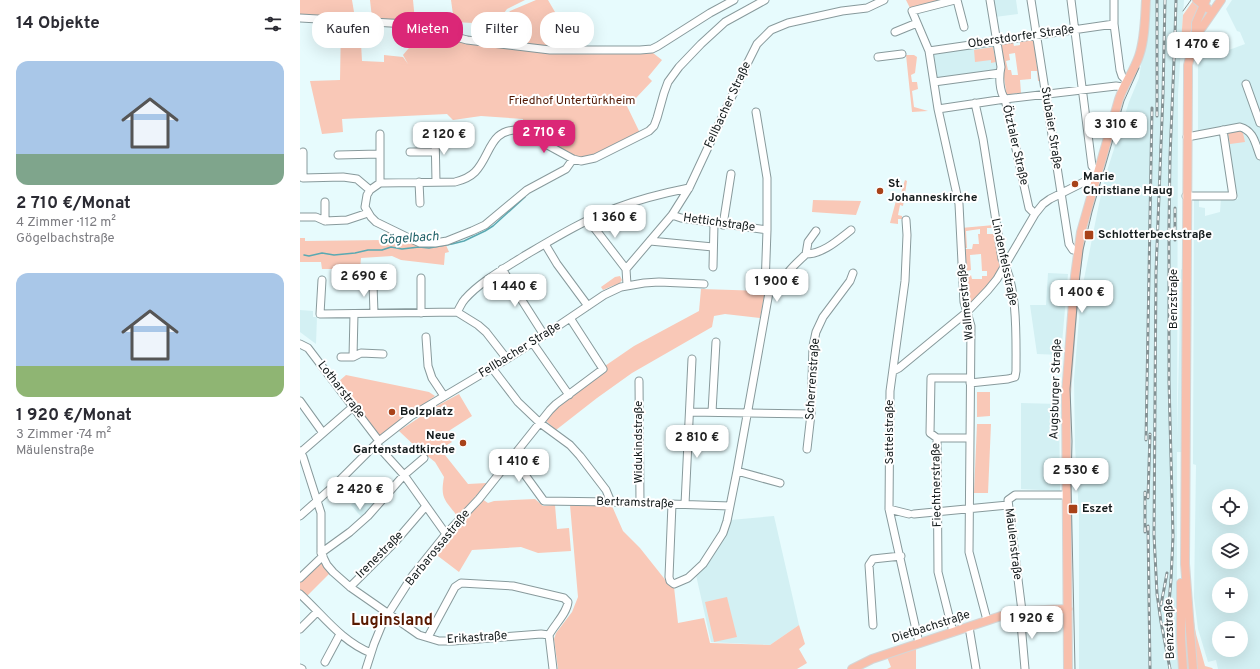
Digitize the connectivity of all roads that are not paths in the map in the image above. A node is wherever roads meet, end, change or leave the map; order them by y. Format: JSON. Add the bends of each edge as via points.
{"nodes":[{"id":1,"x":734,"y":0,"type":"edge"},
{"id":2,"x":765,"y":0,"type":"edge"},
{"id":3,"x":884,"y":0,"type":"edge"},
{"id":4,"x":956,"y":0,"type":"edge"},
{"id":5,"x":990,"y":0,"type":"edge"},
{"id":6,"x":1031,"y":0,"type":"edge"},
{"id":7,"x":1071,"y":0,"type":"edge"},
{"id":8,"x":1114,"y":0,"type":"edge"},
{"id":9,"x":1146,"y":0,"type":"edge"},
{"id":10,"x":1197,"y":0,"type":"edge"},
{"id":11,"x":722,"y":2,"type":"edge"},
{"id":12,"x":756,"y":2,"type":"edge"},
{"id":13,"x":1206,"y":2,"type":"edge"},
{"id":14,"x":1216,"y":7,"type":"edge"},
{"id":15,"x":300,"y":18,"type":"edge"},
{"id":16,"x":917,"y":23,"type":"junction"},
{"id":17,"x":1114,"y":24,"type":"junction"},
{"id":18,"x":964,"y":27,"type":"dead end"},
{"id":19,"x":1074,"y":30,"type":"junction"},
{"id":20,"x":894,"y":32,"type":"dead end"},
{"id":21,"x":1196,"y":35,"type":"junction"},
{"id":22,"x":1037,"y":36,"type":"junction"},
{"id":23,"x":997,"y":41,"type":"junction"},
{"id":24,"x":929,"y":51,"type":"junction"},
{"id":25,"x":902,"y":54,"type":"dead end"},
{"id":26,"x":878,"y":58,"type":"dead end"},
{"id":27,"x":1000,"y":73,"type":"junction"},
{"id":28,"x":934,"y":82,"type":"junction"},
{"id":29,"x":1125,"y":84,"type":"junction"},
{"id":30,"x":1246,"y":84,"type":"dead end"},
{"id":31,"x":1082,"y":90,"type":"junction"},
{"id":32,"x":1046,"y":95,"type":"junction"},
{"id":33,"x":1005,"y":99,"type":"junction"},
{"id":34,"x":975,"y":103,"type":"junction"},
{"id":35,"x":938,"y":109,"type":"junction"},
{"id":36,"x":756,"y":112,"type":"dead end"},
{"id":37,"x":1260,"y":123,"type":"edge"},
{"id":38,"x":1223,"y":130,"type":"junction"},
{"id":39,"x":435,"y":131,"type":"dead end"},
{"id":40,"x":380,"y":134,"type":"dead end"},
{"id":41,"x":1187,"y":137,"type":"junction"},
{"id":42,"x":303,"y":152,"type":"dead end"},
{"id":43,"x":410,"y":152,"type":"dead end"},
{"id":44,"x":435,"y":152,"type":"junction"},
{"id":45,"x":379,"y":154,"type":"junction"},
{"id":46,"x":338,"y":155,"type":"dead end"},
{"id":47,"x":1260,"y":156,"type":"edge"},
{"id":48,"x":573,"y":159,"type":"junction"},
{"id":49,"x":1099,"y":171,"type":"junction"},
{"id":50,"x":731,"y":174,"type":"dead end"},
{"id":51,"x":301,"y":177,"type":"edge"},
{"id":52,"x":419,"y":182,"type":"junction"},
{"id":53,"x":436,"y":182,"type":"junction"},
{"id":54,"x":1096,"y":182,"type":"junction"},
{"id":55,"x":380,"y":183,"type":"junction"},
{"id":56,"x":690,"y":188,"type":"junction"},
{"id":57,"x":370,"y":190,"type":"junction"},
{"id":58,"x":1062,"y":193,"type":"junction"},
{"id":59,"x":1186,"y":196,"type":"junction"},
{"id":60,"x":325,"y":202,"type":"dead end"},
{"id":61,"x":420,"y":203,"type":"dead end"},
{"id":62,"x":368,"y":213,"type":"junction"},
{"id":63,"x":1035,"y":214,"type":"junction"},
{"id":64,"x":672,"y":215,"type":"junction"},
{"id":65,"x":300,"y":217,"type":"edge"},
{"id":66,"x":906,"y":220,"type":"dead end"},
{"id":67,"x":325,"y":221,"type":"junction"},
{"id":68,"x":589,"y":221,"type":"junction"},
{"id":69,"x":714,"y":224,"type":"junction"},
{"id":70,"x":723,"y":225,"type":"junction"},
{"id":71,"x":767,"y":230,"type":"junction"},
{"id":72,"x":851,"y":230,"type":"dead end"},
{"id":73,"x":816,"y":231,"type":"dead end"},
{"id":74,"x":650,"y":241,"type":"junction"},
{"id":75,"x":545,"y":244,"type":"junction"},
{"id":76,"x":713,"y":247,"type":"junction"},
{"id":77,"x":1078,"y":250,"type":"junction"},
{"id":78,"x":806,"y":254,"type":"junction"},
{"id":79,"x":1005,"y":265,"type":"junction"},
{"id":80,"x":713,"y":267,"type":"dead end"},
{"id":81,"x":502,"y":269,"type":"junction"},
{"id":82,"x":626,"y":269,"type":"junction"},
{"id":83,"x":853,"y":273,"type":"dead end"},
{"id":84,"x":369,"y":278,"type":"dead end"},
{"id":85,"x":421,"y":278,"type":"dead end"},
{"id":86,"x":322,"y":280,"type":"dead end"},
{"id":87,"x":704,"y":284,"type":"dead end"},
{"id":88,"x":627,"y":285,"type":"junction"},
{"id":89,"x":781,"y":287,"type":"dead end"},
{"id":90,"x":588,"y":306,"type":"junction"},
{"id":91,"x":457,"y":312,"type":"junction"},
{"id":92,"x":967,"y":312,"type":"junction"},
{"id":93,"x":374,"y":313,"type":"junction"},
{"id":94,"x":421,"y":313,"type":"junction"},
{"id":95,"x":354,"y":314,"type":"junction"},
{"id":96,"x":570,"y":318,"type":"junction"},
{"id":97,"x":544,"y":335,"type":"junction"},
{"id":98,"x":426,"y":337,"type":"dead end"},
{"id":99,"x":532,"y":342,"type":"junction"},
{"id":100,"x":716,"y":342,"type":"dead end"},
{"id":101,"x":300,"y":344,"type":"edge"},
{"id":102,"x":383,"y":354,"type":"dead end"},
{"id":103,"x":342,"y":357,"type":"dead end"},
{"id":104,"x":354,"y":357,"type":"junction"},
{"id":105,"x":506,"y":359,"type":"junction"},
{"id":106,"x":692,"y":359,"type":"dead end"},
{"id":107,"x":492,"y":368,"type":"junction"},
{"id":108,"x":893,"y":371,"type":"junction"},
{"id":109,"x":970,"y":380,"type":"junction"},
{"id":110,"x":639,"y":381,"type":"dead end"},
{"id":111,"x":569,"y":395,"type":"junction"},
{"id":112,"x":444,"y":396,"type":"junction"},
{"id":113,"x":300,"y":401,"type":"edge"},
{"id":114,"x":354,"y":406,"type":"junction"},
{"id":115,"x":690,"y":412,"type":"junction"},
{"id":116,"x":712,"y":412,"type":"junction"},
{"id":117,"x":748,"y":413,"type":"junction"},
{"id":118,"x":811,"y":414,"type":"junction"},
{"id":119,"x":540,"y":423,"type":"junction"},
{"id":120,"x":323,"y":433,"type":"junction"},
{"id":121,"x":937,"y":438,"type":"junction"},
{"id":122,"x":970,"y":438,"type":"junction"},
{"id":123,"x":378,"y":442,"type":"junction"},
{"id":124,"x":807,"y":449,"type":"dead end"},
{"id":125,"x":300,"y":452,"type":"edge"},
{"id":126,"x":512,"y":456,"type":"junction"},
{"id":127,"x":424,"y":458,"type":"dead end"},
{"id":128,"x":738,"y":471,"type":"junction"},
{"id":129,"x":404,"y":475,"type":"junction"},
{"id":130,"x":780,"y":483,"type":"dead end"},
{"id":131,"x":1066,"y":495,"type":"junction"},
{"id":132,"x":317,"y":502,"type":"junction"},
{"id":133,"x":611,"y":502,"type":"junction"},
{"id":134,"x":640,"y":503,"type":"junction"},
{"id":135,"x":1008,"y":503,"type":"junction"},
{"id":136,"x":672,"y":504,"type":"junction"},
{"id":137,"x":685,"y":504,"type":"junction"},
{"id":138,"x":426,"y":506,"type":"junction"},
{"id":139,"x":730,"y":506,"type":"junction"},
{"id":140,"x":890,"y":509,"type":"junction"},
{"id":141,"x":969,"y":509,"type":"junction"},
{"id":142,"x":938,"y":512,"type":"junction"},
{"id":143,"x":300,"y":516,"type":"edge"},
{"id":144,"x":446,"y":534,"type":"junction"},
{"id":145,"x":322,"y":555,"type":"junction"},
{"id":146,"x":901,"y":556,"type":"junction"},
{"id":147,"x":1185,"y":564,"type":"junction"},
{"id":148,"x":300,"y":578,"type":"edge"},
{"id":149,"x":350,"y":587,"type":"junction"},
{"id":150,"x":300,"y":594,"type":"edge"},
{"id":151,"x":1068,"y":609,"type":"junction"},
{"id":152,"x":317,"y":612,"type":"junction"},
{"id":153,"x":1021,"y":612,"type":"junction"},
{"id":154,"x":389,"y":613,"type":"junction"},
{"id":155,"x":987,"y":620,"type":"junction"},
{"id":156,"x":873,"y":625,"type":"dead end"},
{"id":157,"x":969,"y":627,"type":"junction"},
{"id":158,"x":300,"y":629,"type":"edge"},
{"id":159,"x":952,"y":632,"type":"junction"},
{"id":160,"x":340,"y":634,"type":"junction"},
{"id":161,"x":549,"y":635,"type":"junction"},
{"id":162,"x":428,"y":637,"type":"junction"},
{"id":163,"x":919,"y":643,"type":"junction"},
{"id":164,"x":371,"y":653,"type":"junction"},
{"id":165,"x":325,"y":662,"type":"dead end"},
{"id":166,"x":366,"y":669,"type":"edge"},
{"id":167,"x":553,"y":669,"type":"edge"},
{"id":168,"x":852,"y":669,"type":"edge"},
{"id":169,"x":976,"y":669,"type":"edge"},
{"id":170,"x":1025,"y":669,"type":"edge"},
{"id":171,"x":1068,"y":669,"type":"edge"},
{"id":172,"x":1183,"y":669,"type":"edge"},
{"id":173,"x":1193,"y":669,"type":"edge"}],
"edges":[{"from":1,"to":11,"type":"street"},
{"from":2,"to":12,"type":"street"},
{"from":3,"to":56,"type":"street","name":"Fellbacher Straße","via":[[867,8],[788,23],[771,30],[758,44],[747,64]]},
{"from":4,"to":16,"type":"street","name":"Wallmerstraße","via":[[912,11]]},
{"from":4,"to":18,"type":"street"},
{"from":5,"to":23,"type":"street","name":"Ötztaler Straße"},
{"from":6,"to":22,"type":"street","name":"Stubaier Straße"},
{"from":7,"to":19,"type":"street"},
{"from":8,"to":17,"type":"street"},
{"from":9,"to":29,"type":"main road","name":"Augsburger Straße","via":[[1139,56]]},
{"from":10,"to":13,"type":"main road"},
{"from":11,"to":15,"type":"street","via":[[658,46],[640,50],[545,49],[467,40],[408,24]]},
{"from":12,"to":48,"type":"street","via":[[725,22],[679,67],[668,82],[654,126],[649,131],[595,158],[581,161]]},
{"from":13,"to":14,"type":"main road","name":"Benzstraße"},
{"from":13,"to":21,"type":"main road","name":"Benzstraße","via":[[1196,23]]},
{"from":14,"to":21,"type":"main road","name":"Benzstraße"},
{"from":16,"to":20,"type":"street"},
{"from":16,"to":24,"type":"street","name":"Wallmerstraße"},
{"from":17,"to":19,"type":"street","name":"Oberstdorfer Straße"},
{"from":17,"to":29,"type":"street","via":[[1120,70]]},
{"from":19,"to":22,"type":"street","name":"Oberstdorfer Straße"},
{"from":19,"to":31,"type":"street"},
{"from":21,"to":41,"type":"main road","name":"Benzstraße","via":[[1188,65]]},
{"from":22,"to":23,"type":"street","name":"Oberstdorfer Straße"},
{"from":22,"to":32,"type":"street","name":"Stubaier Straße"},
{"from":23,"to":24,"type":"street","name":"Oberstdorfer Straße"},
{"from":23,"to":27,"type":"street","name":"Ötztaler Straße"},
{"from":24,"to":28,"type":"street","name":"Wallmerstraße"},
{"from":25,"to":26,"type":"street"},
{"from":27,"to":28,"type":"street"},
{"from":27,"to":33,"type":"street","name":"Ötztaler Straße","via":[[1002,95]]},
{"from":28,"to":35,"type":"street","name":"Wallmerstraße"},
{"from":29,"to":31,"type":"street"},
{"from":29,"to":49,"type":"main road","name":"Augsburger Straße"},
{"from":30,"to":37,"type":"street"},
{"from":31,"to":32,"type":"street"},
{"from":31,"to":49,"type":"street","via":[[1092,166]]},
{"from":32,"to":33,"type":"street"},
{"from":32,"to":58,"type":"street","name":"Stubaier Straße"},
{"from":33,"to":34,"type":"street"},
{"from":33,"to":63,"type":"street","name":"Ötztaler Straße","via":[[1030,208]]},
{"from":34,"to":35,"type":"street"},
{"from":34,"to":79,"type":"street","name":"Lindenfelsstraße"},
{"from":35,"to":92,"type":"street","name":"Wallmerstraße","via":[[959,204],[964,302]]},
{"from":36,"to":71,"type":"street","via":[[767,178]]},
{"from":38,"to":41,"type":"street"},
{"from":38,"to":47,"type":"street","via":[[1246,128],[1252,134]]},
{"from":38,"to":59,"type":"street","via":[[1233,196]]},
{"from":39,"to":44,"type":"street"},
{"from":40,"to":45,"type":"street"},
{"from":41,"to":59,"type":"main road","name":"Benzstraße"},
{"from":42,"to":51,"type":"street"},
{"from":43,"to":44,"type":"street"},
{"from":44,"to":53,"type":"street"},
{"from":45,"to":46,"type":"street"},
{"from":45,"to":55,"type":"street"},
{"from":48,"to":53,"type":"street","via":[[520,130],[513,129],[501,133],[476,171],[465,179]]},
{"from":48,"to":62,"type":"street","via":[[566,169],[527,190],[485,225],[447,241],[420,243],[376,222]]},
{"from":49,"to":54,"type":"main road","name":"Augsburger Straße"},
{"from":50,"to":70,"type":"street"},
{"from":51,"to":57,"type":"street","via":[[357,179]]},
{"from":52,"to":53,"type":"street"},
{"from":52,"to":55,"type":"street"},
{"from":52,"to":61,"type":"street"},
{"from":54,"to":58,"type":"street","via":[[1086,181]]},
{"from":54,"to":77,"type":"main road","name":"Augsburger Straße"},
{"from":55,"to":57,"type":"street"},
{"from":56,"to":64,"type":"street","name":"Fellbacher Straße"},
{"from":56,"to":68,"type":"street","via":[[650,197]]},
{"from":57,"to":62,"type":"street","via":[[365,201]]},
{"from":58,"to":63,"type":"street","via":[[1043,204]]},
{"from":58,"to":77,"type":"street","name":"Stubaier Straße","via":[[1069,244],[1073,250]]},
{"from":59,"to":147,"type":"main road","name":"Benzstraße"},
{"from":60,"to":67,"type":"street"},
{"from":62,"to":67,"type":"street","via":[[347,220]]},
{"from":63,"to":79,"type":"street"},
{"from":64,"to":69,"type":"street","name":"Hettichstraße"},
{"from":64,"to":74,"type":"street","name":"Fellbacher Straße"},
{"from":65,"to":67,"type":"street","via":[[316,216]]},
{"from":66,"to":108,"type":"street","name":"Sattelstraße","via":[[906,281]]},
{"from":68,"to":75,"type":"street"},
{"from":68,"to":82,"type":"street"},
{"from":69,"to":70,"type":"street","name":"Hettichstraße"},
{"from":69,"to":76,"type":"street"},
{"from":70,"to":71,"type":"street","name":"Hettichstraße"},
{"from":71,"to":117,"type":"street","via":[[767,287]]},
{"from":72,"to":78,"type":"street","via":[[823,250]]},
{"from":73,"to":78,"type":"street","via":[[808,242]]},
{"from":74,"to":76,"type":"street"},
{"from":74,"to":82,"type":"street","name":"Fellbacher Straße"},
{"from":75,"to":81,"type":"street"},
{"from":75,"to":90,"type":"street"},
{"from":76,"to":80,"type":"street"},
{"from":77,"to":131,"type":"main road","name":"Augsburger Straße","via":[[1066,382]]},
{"from":78,"to":89,"type":"street","via":[[784,277]]},
{"from":79,"to":92,"type":"street","via":[[988,290]]},
{"from":79,"to":109,"type":"street","name":"Lindenfelsstraße","via":[[1010,278],[1016,331],[1015,377]]},
{"from":81,"to":91,"type":"street","via":[[472,291],[463,300]]},
{"from":81,"to":97,"type":"street"},
{"from":82,"to":88,"type":"street"},
{"from":83,"to":118,"type":"street","name":"Scherrenstraße","via":[[850,281],[823,317],[816,332],[813,346]]},
{"from":84,"to":93,"type":"street","via":[[373,284]]},
{"from":85,"to":94,"type":"street"},
{"from":86,"to":95,"type":"street","via":[[320,314]]},
{"from":87,"to":88,"type":"street","name":"Fellbacher Straße","via":[[659,282]]},
{"from":88,"to":90,"type":"street","name":"Fellbacher Straße","via":[[613,290]]},
{"from":90,"to":96,"type":"street","name":"Fellbacher Straße"},
{"from":91,"to":94,"type":"street"},
{"from":91,"to":105,"type":"street","via":[[486,332]]},
{"from":92,"to":108,"type":"street"},
{"from":92,"to":109,"type":"street","name":"Wallmerstraße","via":[[971,326]]},
{"from":93,"to":94,"type":"street"},
{"from":93,"to":95,"type":"street"},
{"from":95,"to":104,"type":"street"},
{"from":96,"to":97,"type":"street","name":"Fellbacher Straße"},
{"from":96,"to":111,"type":"street","name":"Barbarossastraße","via":[[603,369]]},
{"from":97,"to":99,"type":"street","name":"Fellbacher Straße"},
{"from":98,"to":112,"type":"street","via":[[428,366],[432,378]]},
{"from":99,"to":105,"type":"street","name":"Fellbacher Straße"},
{"from":99,"to":111,"type":"street"},
{"from":100,"to":116,"type":"street"},
{"from":101,"to":114,"type":"street","name":"Lotharstraße","via":[[308,348]]},
{"from":102,"to":104,"type":"street","via":[[361,353]]},
{"from":103,"to":104,"type":"street"},
{"from":105,"to":107,"type":"street","name":"Fellbacher Straße"},
{"from":106,"to":115,"type":"street"},
{"from":107,"to":112,"type":"street","name":"Fellbacher Straße"},
{"from":107,"to":119,"type":"street","via":[[518,402]]},
{"from":108,"to":140,"type":"street","name":"Sattelstraße","via":[[890,391]]},
{"from":109,"to":121,"type":"street","name":"Fiechtnerstraße","via":[[932,378],[930,433]]},
{"from":109,"to":122,"type":"street","name":"Wallmerstraße"},
{"from":110,"to":134,"type":"street","name":"Widukindstraße"},
{"from":111,"to":119,"type":"street","name":"Barbarossastraße","via":[[553,407]]},
{"from":112,"to":123,"type":"street","name":"Fellbacher Straße","via":[[411,416]]},
{"from":113,"to":120,"type":"street"},
{"from":114,"to":120,"type":"street"},
{"from":114,"to":123,"type":"street","name":"Lotharstraße"},
{"from":115,"to":116,"type":"street"},
{"from":115,"to":137,"type":"street"},
{"from":116,"to":117,"type":"street"},
{"from":117,"to":118,"type":"street"},
{"from":117,"to":128,"type":"street"},
{"from":118,"to":124,"type":"street","name":"Scherrenstraße"},
{"from":119,"to":126,"type":"street","name":"Barbarossastraße"},
{"from":119,"to":133,"type":"street","via":[[570,445],[580,456],[606,490]]},
{"from":120,"to":125,"type":"street"},
{"from":121,"to":122,"type":"street"},
{"from":121,"to":142,"type":"street","name":"Fiechtnerstraße"},
{"from":122,"to":141,"type":"street","name":"Wallmerstraße"},
{"from":123,"to":129,"type":"street","name":"Lotharstraße"},
{"from":123,"to":132,"type":"street","name":"Fellbacher Straße"},
{"from":125,"to":132,"type":"street"},
{"from":126,"to":133,"type":"street","name":"Bertramstraße","via":[[541,499],[547,502]]},
{"from":126,"to":144,"type":"street","name":"Barbarossastraße"},
{"from":127,"to":129,"type":"street"},
{"from":128,"to":130,"type":"street"},
{"from":128,"to":139,"type":"street"},
{"from":129,"to":138,"type":"street","name":"Lotharstraße"},
{"from":129,"to":145,"type":"street","via":[[368,516]]},
{"from":131,"to":135,"type":"street","via":[[1015,495]]},
{"from":131,"to":151,"type":"main road","name":"Augsburger Straße"},
{"from":132,"to":143,"type":"street","name":"Fellbacher Straße"},
{"from":132,"to":145,"type":"street","via":[[321,513]]},
{"from":133,"to":134,"type":"street","name":"Bertramstraße"},
{"from":134,"to":136,"type":"street","name":"Bertramstraße"},
{"from":135,"to":141,"type":"street"},
{"from":135,"to":153,"type":"street","name":"Mäulenstraße"},
{"from":136,"to":137,"type":"street","name":"Bertramstraße"},
{"from":136,"to":139,"type":"street","via":[[669,577],[674,584],[694,573],[703,564],[723,533]]},
{"from":137,"to":139,"type":"street","name":"Bertramstraße"},
{"from":138,"to":144,"type":"street","name":"Lotharstraße"},
{"from":138,"to":149,"type":"street","name":"Irenestraße","via":[[395,542]]},
{"from":140,"to":142,"type":"street","via":[[912,514]]},
{"from":140,"to":146,"type":"street","name":"Sattelstraße"},
{"from":141,"to":142,"type":"street"},
{"from":141,"to":155,"type":"street","name":"Wallmerstraße","via":[[969,552]]},
{"from":142,"to":159,"type":"street","name":"Fiechtnerstraße","via":[[938,572]]},
{"from":144,"to":154,"type":"street","name":"Barbarossastraße","via":[[413,575]]},
{"from":145,"to":148,"type":"street"},
{"from":145,"to":149,"type":"street","name":"Erikastraße","via":[[333,572]]},
{"from":146,"to":156,"type":"street","via":[[873,559],[869,565]]},
{"from":146,"to":163,"type":"street","name":"Sattelstraße"},
{"from":147,"to":172,"type":"main road","name":"Benzstraße","via":[[1181,595]]},
{"from":147,"to":173,"type":"main road","name":"Benzstraße"},
{"from":149,"to":154,"type":"street","name":"Erikastraße"},
{"from":150,"to":152,"type":"street"},
{"from":151,"to":153,"type":"main road","name":"Dietbachstraße"},
{"from":151,"to":171,"type":"main road","name":"Augsburger Straße"},
{"from":152,"to":158,"type":"street"},
{"from":152,"to":160,"type":"street"},
{"from":153,"to":155,"type":"main road","name":"Dietbachstraße"},
{"from":153,"to":170,"type":"street","name":"Mäulenstraße"},
{"from":154,"to":162,"type":"street","name":"Erikastraße","via":[[416,633]]},
{"from":154,"to":164,"type":"street","name":"Barbarossastraße"},
{"from":155,"to":157,"type":"main road","name":"Dietbachstraße"},
{"from":157,"to":159,"type":"main road","name":"Dietbachstraße"},
{"from":157,"to":169,"type":"street"},
{"from":159,"to":163,"type":"main road","name":"Dietbachstraße"},
{"from":160,"to":164,"type":"street","via":[[362,650]]},
{"from":160,"to":165,"type":"street"},
{"from":161,"to":162,"type":"street","name":"Erikastraße","via":[[453,641],[439,641]]},
{"from":161,"to":162,"type":"street","via":[[568,607],[568,602],[564,598],[513,586],[461,583],[455,587]]},
{"from":161,"to":167,"type":"street"},
{"from":163,"to":168,"type":"main road","name":"Dietbachstraße","via":[[872,659]]},
{"from":164,"to":166,"type":"street","name":"Barbarossastraße"}]}
